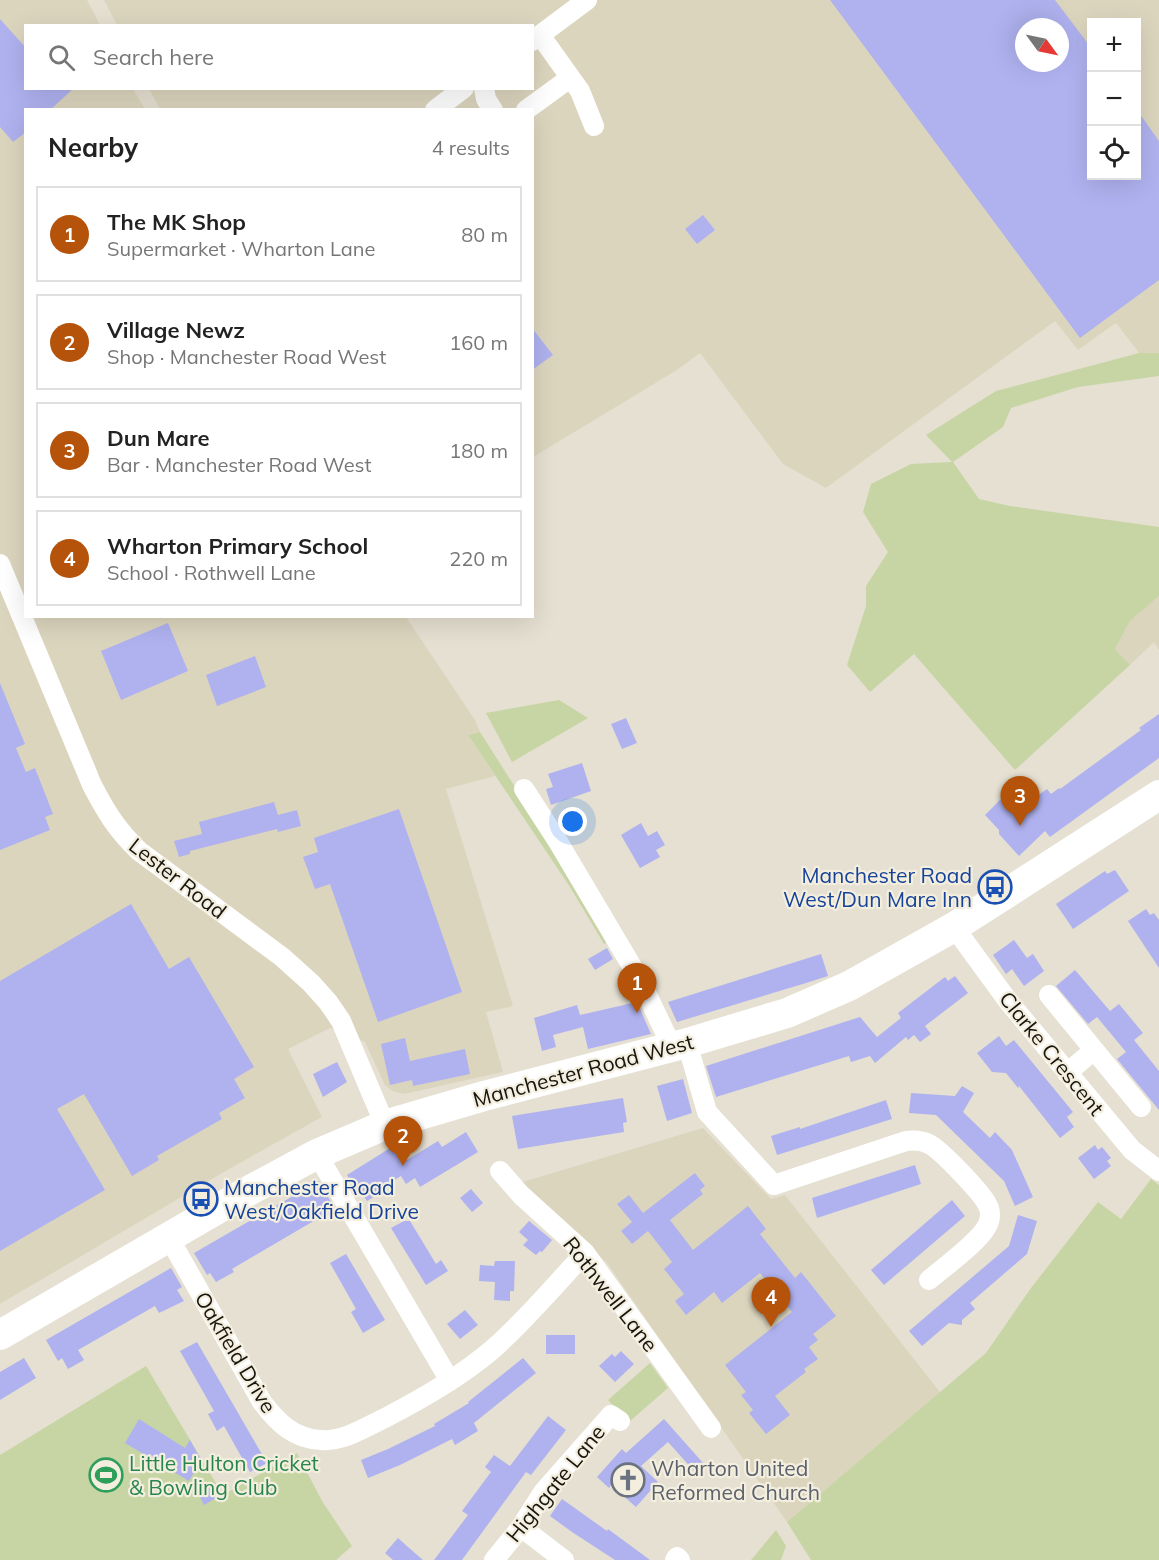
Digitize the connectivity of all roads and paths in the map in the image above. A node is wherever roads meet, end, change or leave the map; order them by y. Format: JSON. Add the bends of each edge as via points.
{"nodes":[{"id":1,"x":587,"y":0,"type":"edge"},
{"id":2,"x":536,"y":38,"type":"edge"},
{"id":3,"x":570,"y":78,"type":"junction"},
{"id":4,"x":461,"y":90,"type":"edge"},
{"id":5,"x":484,"y":90,"type":"edge"},
{"id":6,"x":438,"y":108,"type":"edge"},
{"id":7,"x":492,"y":108,"type":"edge"},
{"id":8,"x":529,"y":108,"type":"edge"},
{"id":9,"x":594,"y":126,"type":"dead end"},
{"id":10,"x":0,"y":564,"type":"edge"},
{"id":11,"x":524,"y":789,"type":"dead end"},
{"id":12,"x":1159,"y":795,"type":"edge"},
{"id":13,"x":954,"y":927,"type":"junction"},
{"id":14,"x":1049,"y":995,"type":"dead end"},
{"id":15,"x":680,"y":1045,"type":"junction"},
{"id":16,"x":1094,"y":1050,"type":"junction"},
{"id":17,"x":1067,"y":1073,"type":"junction"},
{"id":18,"x":1141,"y":1107,"type":"dead end"},
{"id":19,"x":386,"y":1125,"type":"junction"},
{"id":20,"x":317,"y":1154,"type":"junction"},
{"id":21,"x":500,"y":1171,"type":"dead end"},
{"id":22,"x":1159,"y":1172,"type":"edge"},
{"id":23,"x":168,"y":1236,"type":"junction"},
{"id":24,"x":585,"y":1253,"type":"junction"},
{"id":25,"x":929,"y":1280,"type":"dead end"},
{"id":26,"x":0,"y":1335,"type":"edge"},
{"id":27,"x":450,"y":1381,"type":"junction"},
{"id":28,"x":620,"y":1421,"type":"dead end"},
{"id":29,"x":711,"y":1428,"type":"dead end"},
{"id":30,"x":522,"y":1527,"type":"junction"},
{"id":31,"x":494,"y":1560,"type":"edge"},
{"id":32,"x":564,"y":1560,"type":"edge"},
{"id":33,"x":675,"y":1560,"type":"edge"},
{"id":34,"x":680,"y":1560,"type":"edge"}],
"edges":[{"from":1,"to":2,"type":"street"},
{"from":2,"to":3,"type":"street"},
{"from":3,"to":8,"type":"street"},
{"from":3,"to":9,"type":"street","via":[[585,100]]},
{"from":4,"to":6,"type":"street"},
{"from":5,"to":7,"type":"street"},
{"from":10,"to":19,"type":"street","name":"Lester Road","via":[[109,817],[139,851],[311,983],[340,1021]]},
{"from":11,"to":15,"type":"street"},
{"from":12,"to":13,"type":"main road","name":"Manchester Road West"},
{"from":13,"to":15,"type":"main road","name":"Manchester Road West","via":[[872,975],[819,1000]]},
{"from":13,"to":17,"type":"street","name":"Clarke Crescent","via":[[1008,1002]]},
{"from":14,"to":16,"type":"street"},
{"from":15,"to":19,"type":"main road","name":"Manchester Road West"},
{"from":15,"to":25,"type":"street","via":[[707,1112],[774,1185],[906,1141],[921,1141],[935,1148],[982,1196],[990,1218],[978,1238]]},
{"from":16,"to":17,"type":"street"},
{"from":16,"to":18,"type":"street"},
{"from":17,"to":22,"type":"street","name":"Clarke Crescent","via":[[1132,1150]]},
{"from":19,"to":20,"type":"main road","name":"Manchester Road West"},
{"from":20,"to":23,"type":"main road","name":"Manchester Road West"},
{"from":20,"to":27,"type":"street"},
{"from":21,"to":24,"type":"street","name":"Rothwell Lane","via":[[521,1196]]},
{"from":23,"to":26,"type":"main road","name":"Manchester Road West"},
{"from":23,"to":27,"type":"street","name":"Oakfield Drive","via":[[262,1402],[280,1424],[298,1435],[321,1440],[344,1437]]},
{"from":24,"to":27,"type":"street","name":"Oakfield Drive","via":[[514,1329]]},
{"from":24,"to":29,"type":"street","name":"Rothwell Lane"},
{"from":28,"to":30,"type":"street","name":"Highgate Lane","via":[[611,1415],[585,1443],[544,1491]]},
{"from":30,"to":31,"type":"street","name":"Highgate Lane"},
{"from":30,"to":32,"type":"street"},
{"from":33,"to":34,"type":"street"}]}
